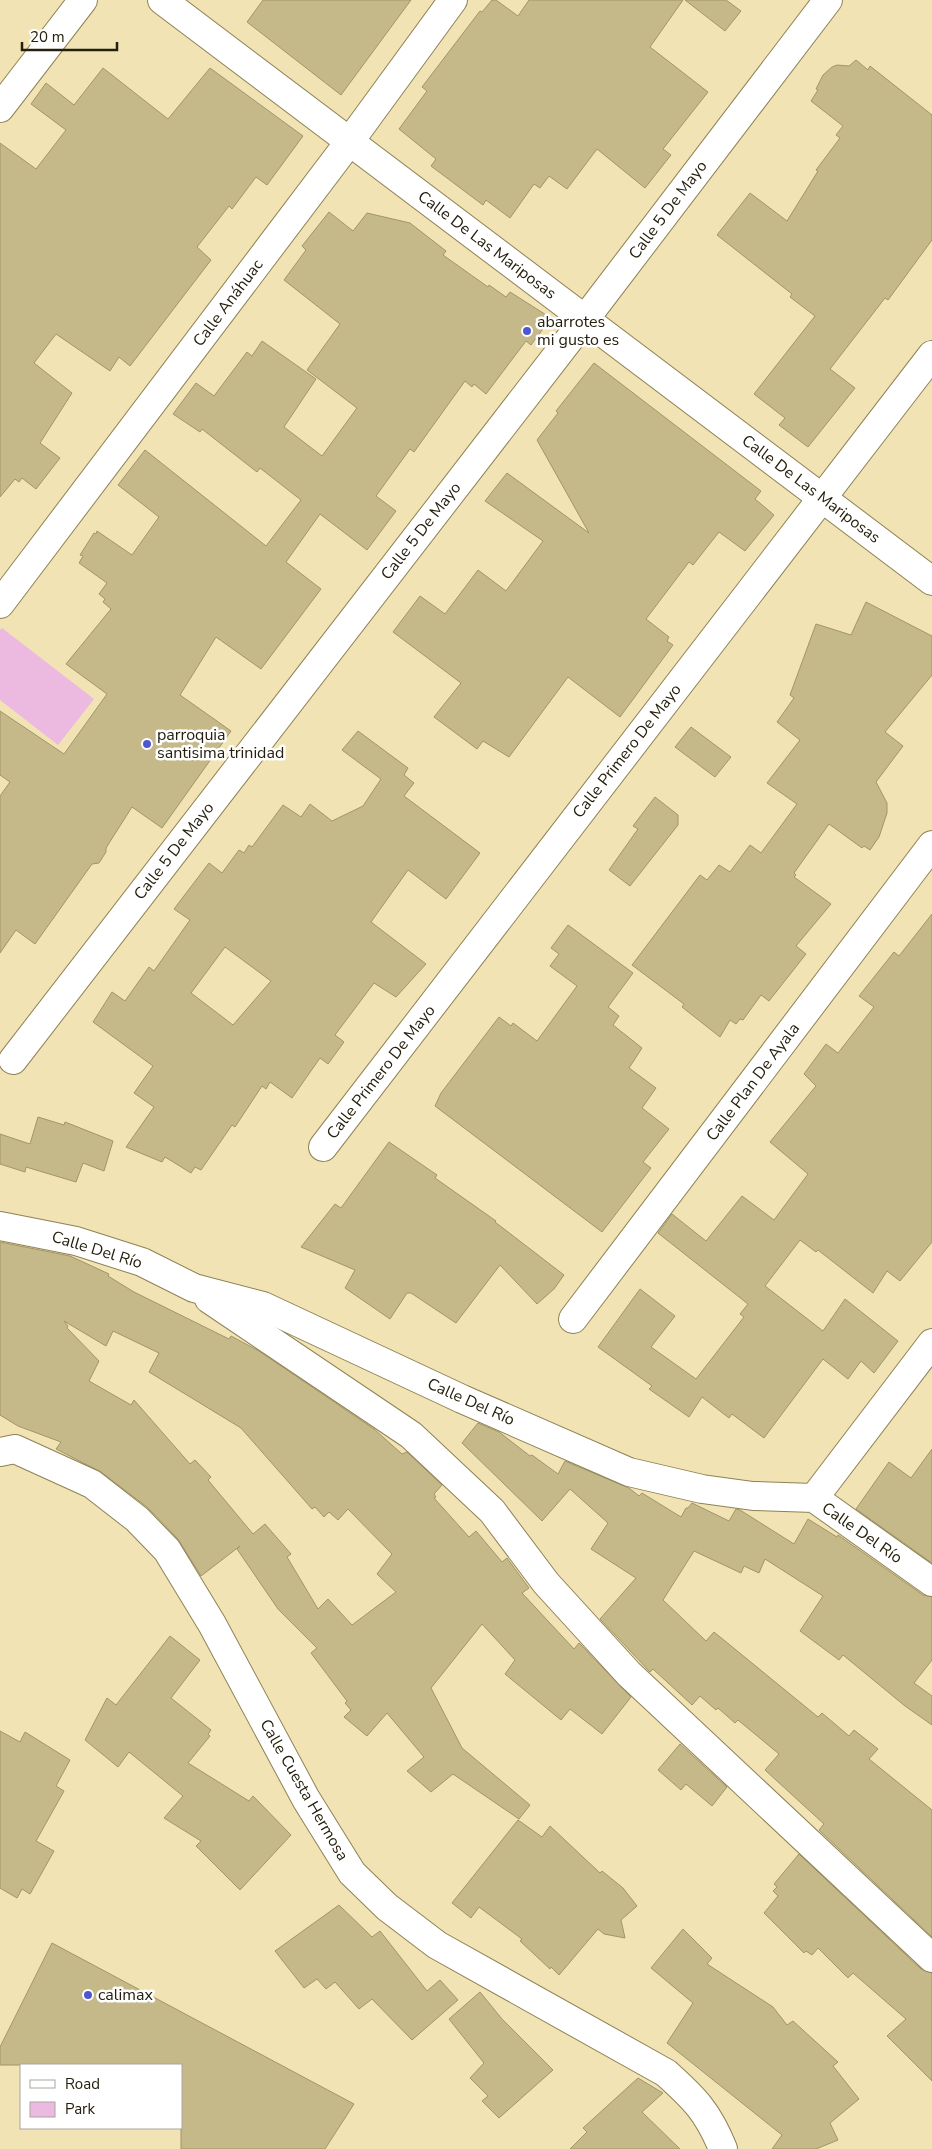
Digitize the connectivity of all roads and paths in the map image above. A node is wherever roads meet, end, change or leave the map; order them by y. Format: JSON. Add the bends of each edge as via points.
{"nodes":[{"id":1,"x":83,"y":0,"type":"edge"},
{"id":2,"x":162,"y":0,"type":"edge"},
{"id":3,"x":453,"y":0,"type":"edge"},
{"id":4,"x":828,"y":0,"type":"edge"},
{"id":5,"x":0,"y":108,"type":"edge"},
{"id":6,"x":350,"y":142,"type":"junction"},
{"id":7,"x":585,"y":319,"type":"junction"},
{"id":8,"x":932,"y":355,"type":"edge"},
{"id":9,"x":822,"y":498,"type":"junction"},
{"id":10,"x":932,"y":581,"type":"edge"},
{"id":11,"x":0,"y":604,"type":"edge"},
{"id":12,"x":932,"y":845,"type":"edge"},
{"id":13,"x":13,"y":1060,"type":"dead end"},
{"id":14,"x":323,"y":1147,"type":"dead end"},
{"id":15,"x":0,"y":1226,"type":"edge"},
{"id":16,"x":194,"y":1288,"type":"junction"},
{"id":17,"x":573,"y":1319,"type":"dead end"},
{"id":18,"x":932,"y":1343,"type":"edge"},
{"id":19,"x":0,"y":1452,"type":"edge"},
{"id":20,"x":814,"y":1498,"type":"junction"},
{"id":21,"x":932,"y":1582,"type":"edge"},
{"id":22,"x":932,"y":1958,"type":"edge"},
{"id":23,"x":723,"y":2149,"type":"edge"}],
"edges":[{"from":1,"to":5,"type":"street"},
{"from":2,"to":6,"type":"street","name":"Calle De Las Mariposas"},
{"from":3,"to":6,"type":"street","name":"Calle Anáhuac"},
{"from":4,"to":7,"type":"street","name":"Calle 5 De Mayo"},
{"from":6,"to":7,"type":"street","name":"Calle De Las Mariposas"},
{"from":6,"to":11,"type":"street","name":"Calle Anáhuac"},
{"from":7,"to":9,"type":"street","name":"Calle De Las Mariposas"},
{"from":7,"to":13,"type":"street","name":"Calle 5 De Mayo"},
{"from":8,"to":9,"type":"street","name":"Calle Primero De Mayo"},
{"from":9,"to":10,"type":"street","name":"Calle De Las Mariposas"},
{"from":9,"to":14,"type":"street","name":"Calle Primero De Mayo"},
{"from":12,"to":17,"type":"street","name":"Calle Plan De Ayala"},
{"from":15,"to":16,"type":"street","name":"Calle Del Río","via":[[76,1241],[142,1262]]},
{"from":16,"to":20,"type":"street","name":"Calle Del Río","via":[[263,1306],[629,1472],[702,1489],[753,1496]]},
{"from":16,"to":22,"type":"street","via":[[412,1435],[492,1511],[546,1583],[629,1674]]},
{"from":18,"to":20,"type":"street"},
{"from":19,"to":23,"type":"street","name":"Calle Cuesta Hermosa","via":[[15,1449],[92,1484],[137,1518],[166,1550],[212,1624],[306,1799],[352,1872],[388,1907],[437,1946],[666,2073],[695,2099]]},
{"from":20,"to":21,"type":"street","name":"Calle Del Río"}]}
